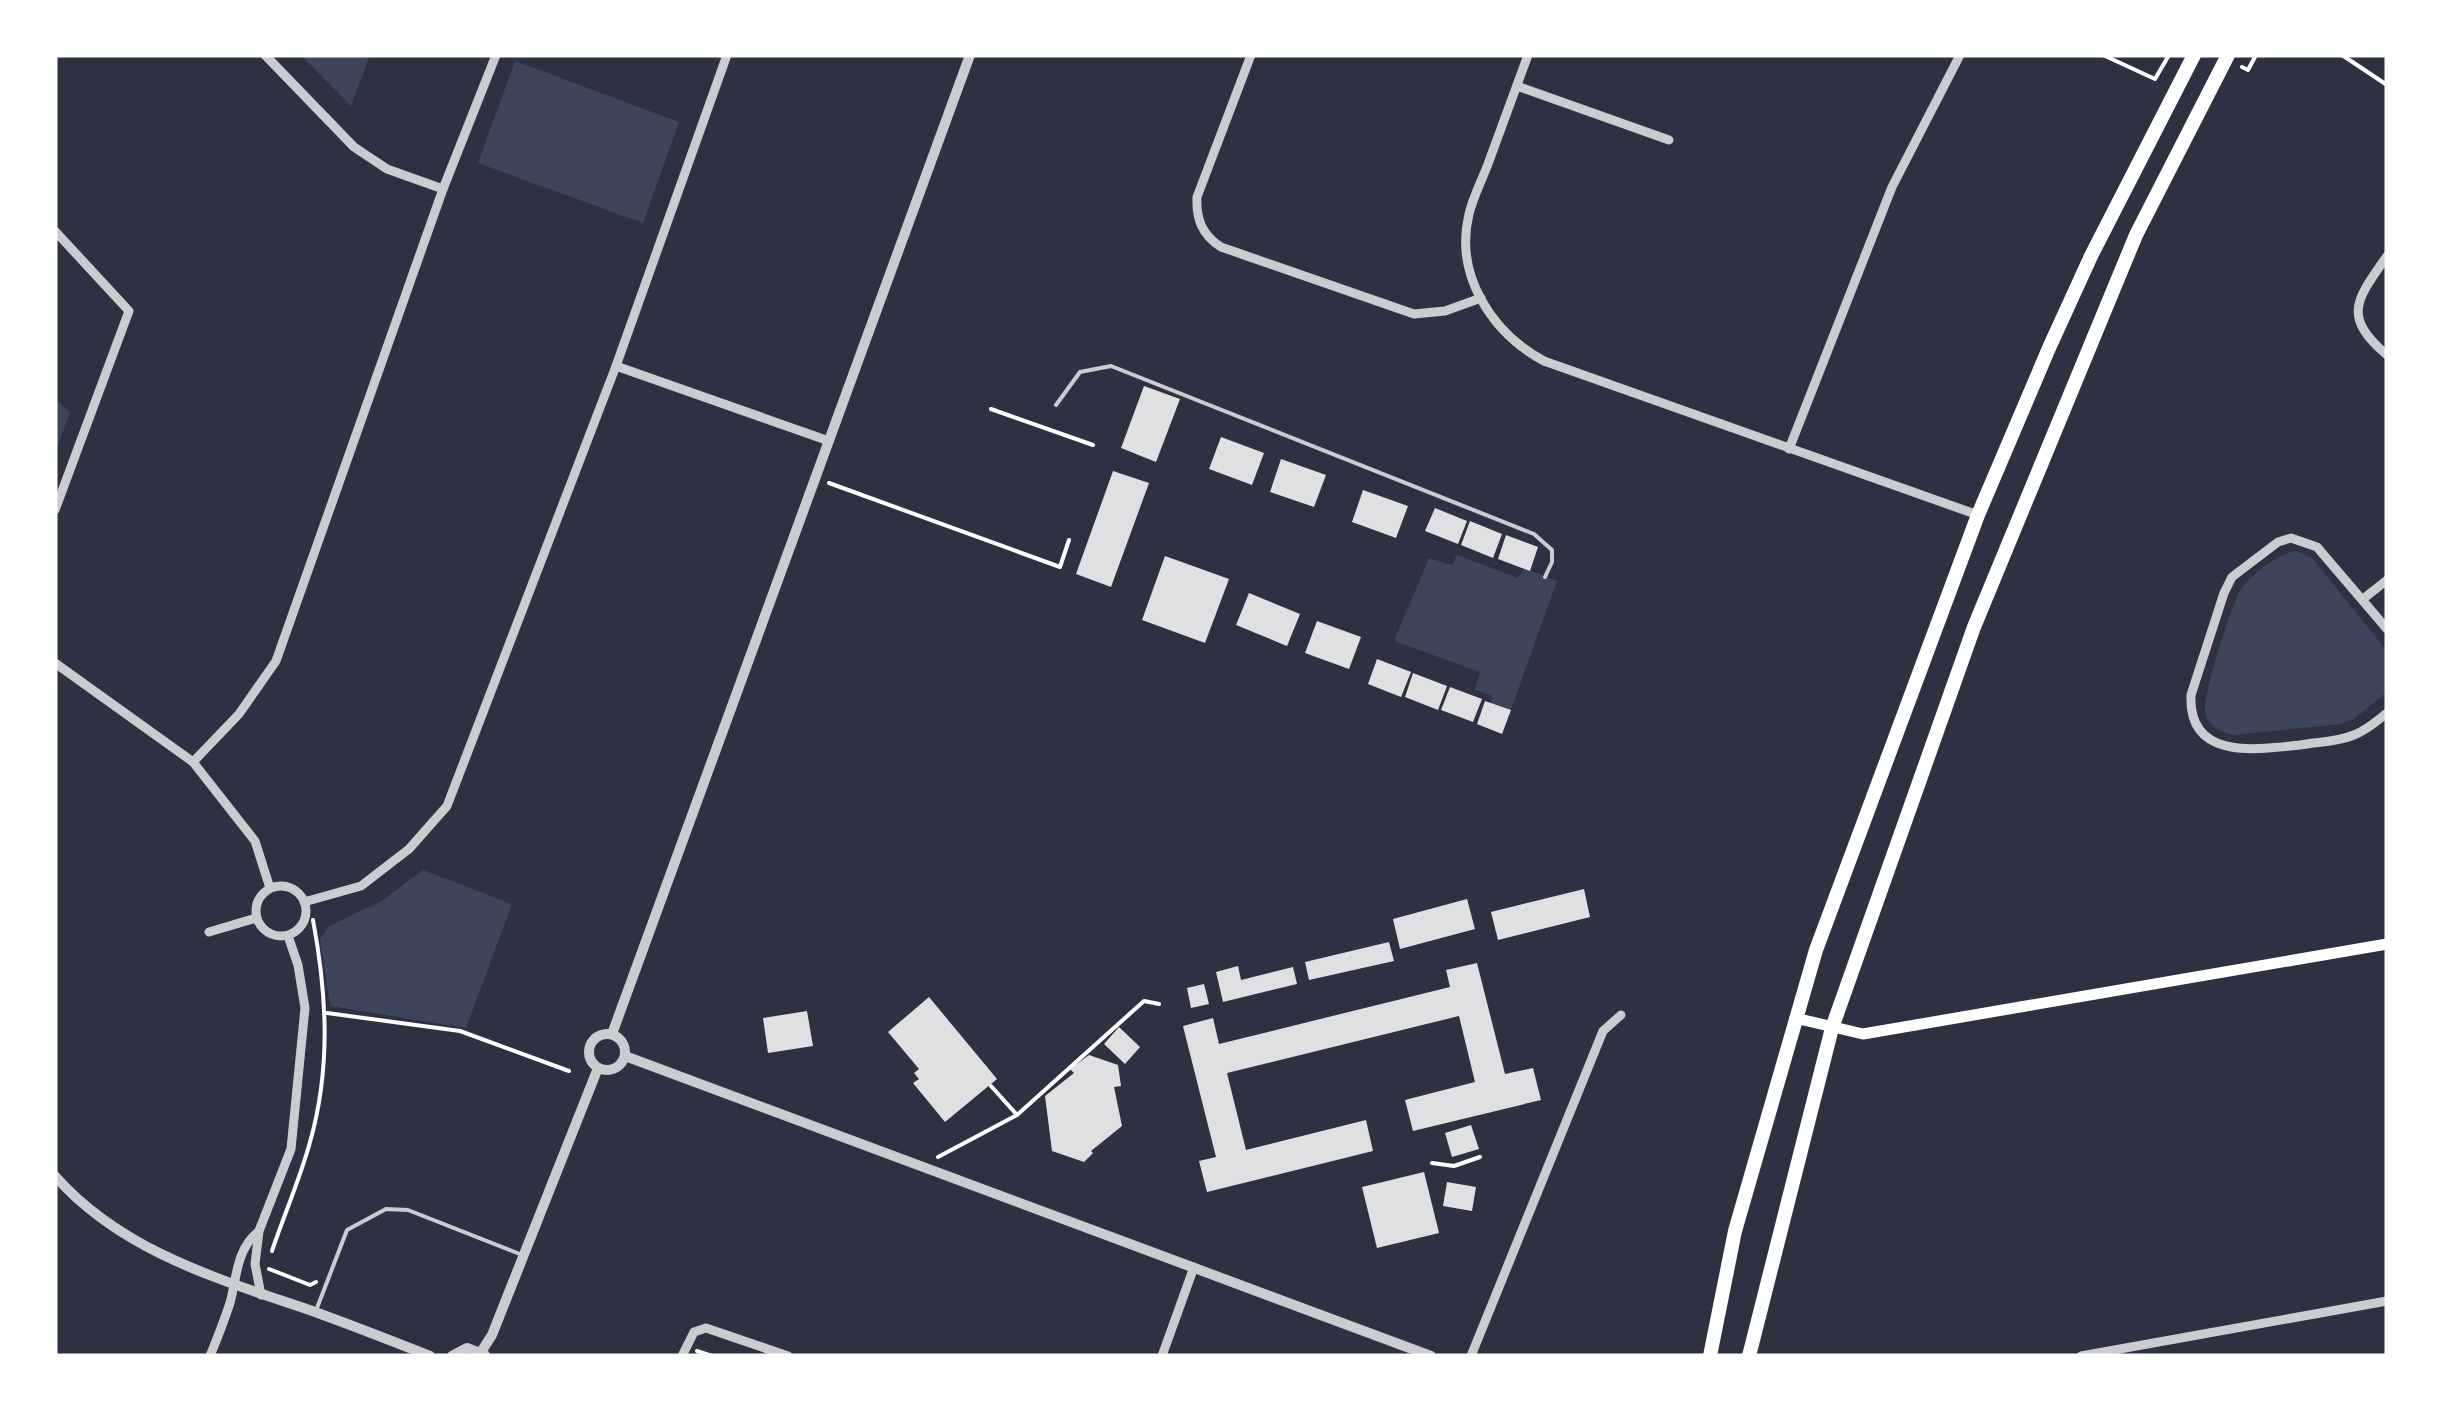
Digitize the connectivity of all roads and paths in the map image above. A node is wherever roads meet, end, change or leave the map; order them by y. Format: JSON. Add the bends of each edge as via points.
{"nodes":[{"id":1,"x":265,"y":55,"type":"edge"},
{"id":2,"x":496,"y":55,"type":"edge"},
{"id":3,"x":727,"y":55,"type":"edge"},
{"id":4,"x":970,"y":55,"type":"edge"},
{"id":5,"x":1250,"y":55,"type":"edge"},
{"id":6,"x":1528,"y":55,"type":"edge"},
{"id":7,"x":1960,"y":55,"type":"edge"},
{"id":8,"x":2103,"y":55,"type":"edge"},
{"id":9,"x":2168,"y":55,"type":"edge"},
{"id":10,"x":2194,"y":55,"type":"edge"},
{"id":11,"x":2228,"y":55,"type":"edge"},
{"id":12,"x":2256,"y":55,"type":"edge"},
{"id":13,"x":2342,"y":55,"type":"edge"},
{"id":14,"x":2242,"y":68,"type":"dead end"},
{"id":15,"x":2387,"y":85,"type":"edge"},
{"id":16,"x":1517,"y":86,"type":"junction"},
{"id":17,"x":1669,"y":140,"type":"dead end"},
{"id":18,"x":443,"y":189,"type":"junction"},
{"id":19,"x":55,"y":231,"type":"edge"},
{"id":20,"x":2387,"y":256,"type":"edge"},
{"id":21,"x":1481,"y":298,"type":"junction"},
{"id":22,"x":2387,"y":355,"type":"edge"},
{"id":23,"x":616,"y":366,"type":"junction"},
{"id":24,"x":1056,"y":405,"type":"dead end"},
{"id":25,"x":991,"y":409,"type":"dead end"},
{"id":26,"x":829,"y":441,"type":"junction"},
{"id":27,"x":1093,"y":445,"type":"dead end"},
{"id":28,"x":1789,"y":450,"type":"junction"},
{"id":29,"x":816,"y":478,"type":"junction"},
{"id":30,"x":55,"y":510,"type":"edge"},
{"id":31,"x":1978,"y":515,"type":"junction"},
{"id":32,"x":1069,"y":540,"type":"dead end"},
{"id":33,"x":1546,"y":577,"type":"dead end"},
{"id":34,"x":2387,"y":580,"type":"edge"},
{"id":35,"x":2363,"y":599,"type":"junction"},
{"id":36,"x":2387,"y":629,"type":"edge"},
{"id":37,"x":55,"y":663,"type":"edge"},
{"id":38,"x":2387,"y":712,"type":"edge"},
{"id":39,"x":192,"y":762,"type":"junction"},
{"id":40,"x":270,"y":888,"type":"junction"},
{"id":41,"x":304,"y":902,"type":"junction"},
{"id":42,"x":256,"y":918,"type":"junction"},
{"id":43,"x":209,"y":932,"type":"dead end"},
{"id":44,"x":288,"y":936,"type":"junction"},
{"id":45,"x":2387,"y":944,"type":"edge"},
{"id":46,"x":1159,"y":1004,"type":"dead end"},
{"id":47,"x":326,"y":1013,"type":"dead end"},
{"id":48,"x":1622,"y":1015,"type":"dead end"},
{"id":49,"x":1795,"y":1018,"type":"junction"},
{"id":50,"x":1832,"y":1028,"type":"junction"},
{"id":51,"x":612,"y":1034,"type":"junction"},
{"id":52,"x":625,"y":1056,"type":"junction"},
{"id":53,"x":598,"y":1068,"type":"junction"},
{"id":54,"x":569,"y":1071,"type":"dead end"},
{"id":55,"x":991,"y":1086,"type":"dead end"},
{"id":56,"x":1016,"y":1115,"type":"junction"},
{"id":57,"x":1480,"y":1158,"type":"dead end"},
{"id":58,"x":1432,"y":1163,"type":"dead end"},
{"id":59,"x":922,"y":1166,"type":"junction"},
{"id":60,"x":55,"y":1176,"type":"edge"},
{"id":61,"x":258,"y":1231,"type":"junction"},
{"id":62,"x":524,"y":1256,"type":"junction"},
{"id":63,"x":255,"y":1264,"type":"junction"},
{"id":64,"x":1194,"y":1268,"type":"junction"},
{"id":65,"x":278,"y":1273,"type":"junction"},
{"id":66,"x":330,"y":1274,"type":"junction"},
{"id":67,"x":274,"y":1282,"type":"dead end"},
{"id":68,"x":233,"y":1284,"type":"junction"},
{"id":69,"x":262,"y":1295,"type":"junction"},
{"id":70,"x":2387,"y":1301,"type":"edge"},
{"id":71,"x":315,"y":1312,"type":"junction"},
{"id":72,"x":483,"y":1354,"type":"edge"},
{"id":73,"x":210,"y":1356,"type":"edge"},
{"id":74,"x":430,"y":1356,"type":"edge"},
{"id":75,"x":452,"y":1356,"type":"edge"},
{"id":76,"x":682,"y":1356,"type":"edge"},
{"id":77,"x":788,"y":1356,"type":"edge"},
{"id":78,"x":1162,"y":1356,"type":"edge"},
{"id":79,"x":1431,"y":1356,"type":"edge"},
{"id":80,"x":1471,"y":1356,"type":"edge"},
{"id":81,"x":1710,"y":1356,"type":"edge"},
{"id":82,"x":1749,"y":1356,"type":"edge"},
{"id":83,"x":2081,"y":1356,"type":"edge"}],
"edges":[{"from":1,"to":18,"type":"street","via":[[354,147],[387,170]]},
{"from":2,"to":18,"type":"street"},
{"from":3,"to":23,"type":"street"},
{"from":4,"to":26,"type":"street"},
{"from":5,"to":21,"type":"street","via":[[1197,197],[1206,235],[1221,247],[1402,312],[1435,314]]},
{"from":6,"to":16,"type":"street"},
{"from":7,"to":28,"type":"street","via":[[1892,187]]},
{"from":8,"to":9,"type":"path","via":[[2156,79]]},
{"from":10,"to":31,"type":"highway","via":[[2077,286]]},
{"from":11,"to":50,"type":"highway","via":[[2136,235],[1974,627]]},
{"from":12,"to":14,"type":"path","via":[[2248,70]]},
{"from":13,"to":15,"type":"path"},
{"from":16,"to":17,"type":"street"},
{"from":16,"to":21,"type":"street","via":[[1468,216],[1468,265]]},
{"from":18,"to":39,"type":"street","via":[[276,661],[239,714]]},
{"from":19,"to":30,"type":"street","via":[[129,311]]},
{"from":20,"to":22,"type":"street","via":[[2358,301],[2356,317]]},
{"from":21,"to":28,"type":"street","via":[[1511,340],[1544,361]]},
{"from":23,"to":26,"type":"street"},
{"from":23,"to":41,"type":"street","via":[[447,806],[409,849],[360,886]]},
{"from":24,"to":33,"type":"lane","via":[[1080,372],[1110,366],[1534,534],[1552,550]]},
{"from":25,"to":27,"type":"path"},
{"from":26,"to":29,"type":"street"},
{"from":28,"to":31,"type":"street"},
{"from":29,"to":32,"type":"path","via":[[1060,567]]},
{"from":29,"to":51,"type":"street"},
{"from":31,"to":49,"type":"highway"},
{"from":34,"to":35,"type":"street"},
{"from":35,"to":36,"type":"street"},
{"from":35,"to":38,"type":"street","via":[[2306,541],[2290,538],[2266,549],[2224,592],[2190,712],[2209,740],[2262,749],[2351,737]]},
{"from":37,"to":39,"type":"street"},
{"from":39,"to":40,"type":"street","via":[[255,841]]},
{"from":40,"to":41,"type":"street","via":[[293,889]]},
{"from":40,"to":42,"type":"street","via":[[259,898]]},
{"from":41,"to":44,"type":"street","via":[[302,924]]},
{"from":42,"to":43,"type":"street"},
{"from":42,"to":44,"type":"street","via":[[271,934]]},
{"from":44,"to":61,"type":"street","via":[[305,1008],[291,1150]]},
{"from":45,"to":50,"type":"main road","via":[[1863,1034]]},
{"from":46,"to":56,"type":"path","via":[[1144,1002]]},
{"from":47,"to":54,"type":"path","via":[[460,1031]]},
{"from":48,"to":80,"type":"street","via":[[1604,1031]]},
{"from":49,"to":50,"type":"main road"},
{"from":49,"to":81,"type":"highway","via":[[1736,1231]]},
{"from":50,"to":82,"type":"highway"},
{"from":51,"to":52,"type":"street","via":[[622,1041]]},
{"from":51,"to":53,"type":"street","via":[[591,1044],[590,1059]]},
{"from":52,"to":53,"type":"street","via":[[613,1070]]},
{"from":52,"to":59,"type":"street"},
{"from":53,"to":62,"type":"street"},
{"from":55,"to":56,"type":"path"},
{"from":56,"to":59,"type":"path"},
{"from":57,"to":58,"type":"path","via":[[1454,1166]]},
{"from":59,"to":64,"type":"street"},
{"from":60,"to":68,"type":"street","via":[[134,1242]]},
{"from":61,"to":63,"type":"street"},
{"from":61,"to":68,"type":"street","via":[[246,1240]]},
{"from":62,"to":66,"type":"lane","via":[[408,1210],[386,1209],[347,1230]]},
{"from":62,"to":72,"type":"street"},
{"from":63,"to":65,"type":"path"},
{"from":63,"to":69,"type":"street"},
{"from":64,"to":78,"type":"street"},
{"from":64,"to":79,"type":"street"},
{"from":65,"to":66,"type":"path","via":[[310,1285]]},
{"from":65,"to":67,"type":"path"},
{"from":66,"to":71,"type":"lane"},
{"from":68,"to":69,"type":"street"},
{"from":68,"to":73,"type":"street"},
{"from":69,"to":71,"type":"street"},
{"from":70,"to":83,"type":"street"},
{"from":71,"to":74,"type":"street"},
{"from":72,"to":75,"type":"street","via":[[467,1348]]},
{"from":76,"to":77,"type":"street","via":[[694,1332],[706,1328]]}]}
